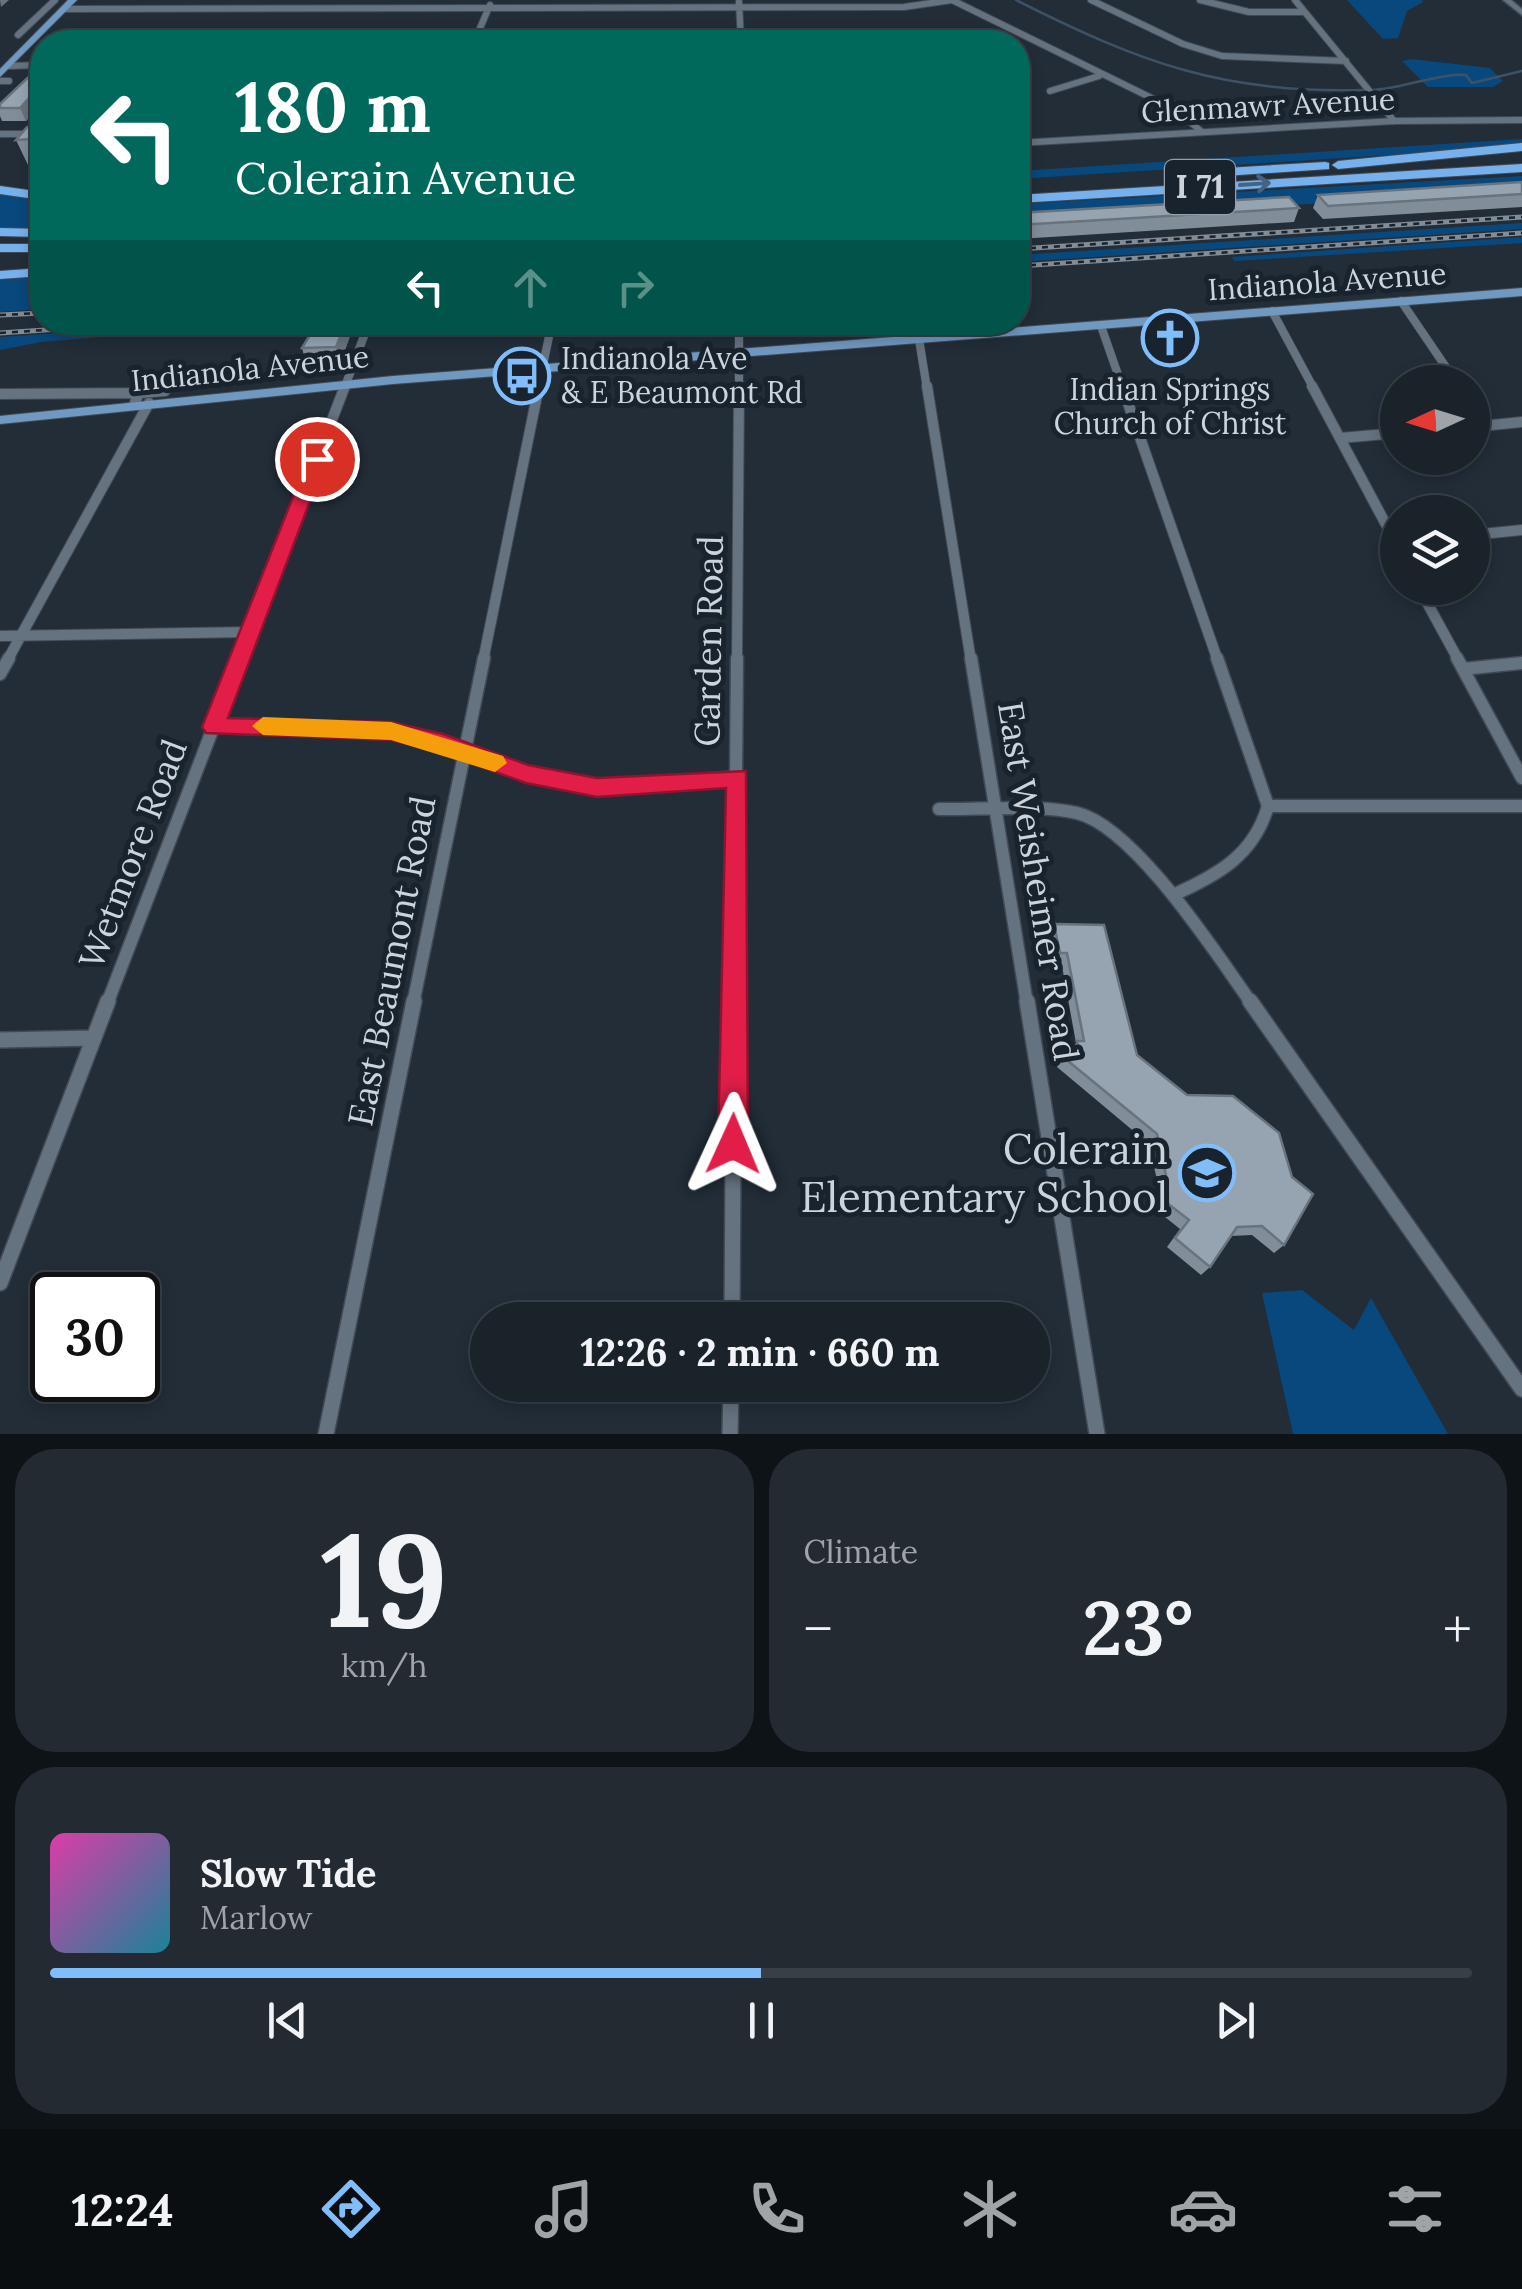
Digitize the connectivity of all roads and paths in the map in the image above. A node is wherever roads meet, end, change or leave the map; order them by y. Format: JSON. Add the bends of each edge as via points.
{"nodes":[{"id":1,"x":55,"y":0,"type":"edge"},
{"id":2,"x":88,"y":0,"type":"edge"},
{"id":3,"x":236,"y":0,"type":"edge"},
{"id":4,"x":320,"y":0,"type":"edge"},
{"id":5,"x":406,"y":0,"type":"edge"},
{"id":6,"x":952,"y":0,"type":"edge"},
{"id":7,"x":1091,"y":0,"type":"edge"},
{"id":8,"x":1200,"y":0,"type":"edge"},
{"id":9,"x":1294,"y":0,"type":"edge"},
{"id":10,"x":1507,"y":0,"type":"edge"},
{"id":11,"x":739,"y":3,"type":"edge"},
{"id":12,"x":490,"y":4,"type":"edge"},
{"id":13,"x":76,"y":5,"type":"edge"},
{"id":14,"x":314,"y":8,"type":"junction"},
{"id":15,"x":402,"y":8,"type":"junction"},
{"id":16,"x":229,"y":9,"type":"junction"},
{"id":17,"x":1304,"y":12,"type":"junction"},
{"id":18,"x":1522,"y":13,"type":"edge"},
{"id":19,"x":43,"y":30,"type":"edge"},
{"id":20,"x":55,"y":30,"type":"edge"},
{"id":21,"x":479,"y":30,"type":"edge"},
{"id":22,"x":740,"y":30,"type":"edge"},
{"id":23,"x":1006,"y":30,"type":"edge"},
{"id":24,"x":18,"y":35,"type":"dead end"},
{"id":25,"x":1030,"y":42,"type":"edge"},
{"id":26,"x":30,"y":44,"type":"edge"},
{"id":27,"x":30,"y":59,"type":"edge"},
{"id":28,"x":1346,"y":62,"type":"junction"},
{"id":29,"x":8,"y":66,"type":"junction"},
{"id":30,"x":24,"y":66,"type":"junction"},
{"id":31,"x":30,"y":66,"type":"edge"},
{"id":32,"x":1099,"y":76,"type":"junction"},
{"id":33,"x":2,"y":81,"type":"edge"},
{"id":34,"x":1050,"y":90,"type":"dead end"},
{"id":35,"x":1522,"y":120,"type":"edge"},
{"id":36,"x":1394,"y":121,"type":"junction"},
{"id":37,"x":1202,"y":132,"type":"junction"},
{"id":38,"x":0,"y":134,"type":"edge"},
{"id":39,"x":30,"y":134,"type":"edge"},
{"id":40,"x":1030,"y":142,"type":"edge"},
{"id":41,"x":1522,"y":151,"type":"edge"},
{"id":42,"x":1522,"y":170,"type":"edge"},
{"id":43,"x":1030,"y":184,"type":"edge"},
{"id":44,"x":0,"y":190,"type":"edge"},
{"id":45,"x":30,"y":194,"type":"edge"},
{"id":46,"x":1030,"y":197,"type":"edge"},
{"id":47,"x":0,"y":232,"type":"edge"},
{"id":48,"x":30,"y":233,"type":"edge"},
{"id":49,"x":0,"y":248,"type":"edge"},
{"id":50,"x":30,"y":248,"type":"edge"},
{"id":51,"x":30,"y":273,"type":"edge"},
{"id":52,"x":0,"y":275,"type":"edge"},
{"id":53,"x":1522,"y":292,"type":"edge"},
{"id":54,"x":1401,"y":301,"type":"junction"},
{"id":55,"x":1272,"y":311,"type":"junction"},
{"id":56,"x":1101,"y":326,"type":"junction"},
{"id":57,"x":1030,"y":331,"type":"edge"},
{"id":58,"x":549,"y":335,"type":"edge"},
{"id":59,"x":740,"y":335,"type":"edge"},
{"id":60,"x":964,"y":335,"type":"edge"},
{"id":61,"x":364,"y":336,"type":"dead end"},
{"id":62,"x":919,"y":338,"type":"junction"},
{"id":63,"x":741,"y":353,"type":"junction"},
{"id":64,"x":1444,"y":365,"type":"edge"},
{"id":65,"x":542,"y":369,"type":"junction"},
{"id":66,"x":345,"y":384,"type":"junction"},
{"id":67,"x":166,"y":391,"type":"dead end"},
{"id":68,"x":0,"y":394,"type":"edge"},
{"id":69,"x":141,"y":400,"type":"junction"},
{"id":70,"x":0,"y":420,"type":"edge"},
{"id":71,"x":1522,"y":422,"type":"edge"},
{"id":72,"x":1490,"y":425,"type":"edge"},
{"id":73,"x":1380,"y":435,"type":"edge"},
{"id":74,"x":1340,"y":438,"type":"junction"},
{"id":75,"x":1380,"y":512,"type":"edge"},
{"id":76,"x":1522,"y":530,"type":"edge"},
{"id":77,"x":1490,"y":533,"type":"edge"},
{"id":78,"x":1428,"y":605,"type":"edge"},
{"id":79,"x":250,"y":632,"type":"junction"},
{"id":80,"x":0,"y":636,"type":"edge"},
{"id":81,"x":21,"y":636,"type":"junction"},
{"id":82,"x":1522,"y":663,"type":"edge"},
{"id":83,"x":1463,"y":669,"type":"junction"},
{"id":84,"x":0,"y":674,"type":"edge"},
{"id":85,"x":214,"y":727,"type":"junction"},
{"id":86,"x":465,"y":751,"type":"junction"},
{"id":87,"x":738,"y":778,"type":"junction"},
{"id":88,"x":1522,"y":778,"type":"edge"},
{"id":89,"x":1268,"y":806,"type":"junction"},
{"id":90,"x":1522,"y":806,"type":"edge"},
{"id":91,"x":996,"y":808,"type":"junction"},
{"id":92,"x":940,"y":809,"type":"dead end"},
{"id":93,"x":1172,"y":894,"type":"junction"},
{"id":94,"x":94,"y":1038,"type":"junction"},
{"id":95,"x":0,"y":1040,"type":"edge"},
{"id":96,"x":0,"y":1283,"type":"edge"},
{"id":97,"x":732,"y":1302,"type":"edge"},
{"id":98,"x":1522,"y":1389,"type":"edge"},
{"id":99,"x":731,"y":1402,"type":"edge"},
{"id":100,"x":326,"y":1434,"type":"edge"},
{"id":101,"x":730,"y":1434,"type":"edge"},
{"id":102,"x":1097,"y":1434,"type":"edge"}],
"edges":[{"from":1,"to":24,"type":"street"},
{"from":2,"to":13,"type":"main road"},
{"from":3,"to":16,"type":"street"},
{"from":4,"to":14,"type":"street"},
{"from":5,"to":15,"type":"street"},
{"from":6,"to":11,"type":"street","via":[[915,6]]},
{"from":6,"to":23,"type":"street"},
{"from":7,"to":28,"type":"street","via":[[1216,54]]},
{"from":8,"to":17,"type":"street","via":[[1249,12]]},
{"from":9,"to":17,"type":"street"},
{"from":10,"to":18,"type":"main road"},
{"from":11,"to":12,"type":"street"},
{"from":11,"to":22,"type":"street"},
{"from":12,"to":15,"type":"street"},
{"from":12,"to":21,"type":"street"},
{"from":13,"to":16,"type":"street"},
{"from":13,"to":19,"type":"main road"},
{"from":13,"to":20,"type":"main road"},
{"from":14,"to":15,"type":"street"},
{"from":14,"to":16,"type":"street"},
{"from":17,"to":28,"type":"street"},
{"from":25,"to":32,"type":"street"},
{"from":26,"to":29,"type":"main road"},
{"from":27,"to":30,"type":"main road"},
{"from":28,"to":36,"type":"street"},
{"from":29,"to":30,"type":"street"},
{"from":29,"to":33,"type":"main road"},
{"from":30,"to":31,"type":"street"},
{"from":30,"to":33,"type":"main road"},
{"from":32,"to":34,"type":"street"},
{"from":32,"to":37,"type":"street","via":[[1176,110]]},
{"from":35,"to":36,"type":"street","name":"Glenmawr Avenue"},
{"from":36,"to":37,"type":"street","name":"Glenmawr Avenue"},
{"from":37,"to":40,"type":"street","name":"Glenmawr Avenue"},
{"from":38,"to":39,"type":"street"},
{"from":41,"to":43,"type":"highway","number":"I 71"},
{"from":46,"to":42,"type":"highway","number":"I 71","one_way":true},
{"from":44,"to":45,"type":"highway"},
{"from":47,"to":48,"type":"highway"},
{"from":49,"to":50,"type":"highway"},
{"from":51,"to":52,"type":"highway"},
{"from":53,"to":54,"type":"main road","name":"Indianola Avenue"},
{"from":54,"to":55,"type":"main road","name":"Indianola Avenue"},
{"from":54,"to":64,"type":"street"},
{"from":55,"to":56,"type":"main road","name":"Indianola Avenue"},
{"from":55,"to":74,"type":"street"},
{"from":56,"to":57,"type":"main road","name":"Indianola Avenue"},
{"from":56,"to":89,"type":"street"},
{"from":58,"to":65,"type":"street","name":"East Beaumont Road"},
{"from":59,"to":63,"type":"street","name":"Garden Road"},
{"from":60,"to":62,"type":"main road","name":"Indianola Avenue"},
{"from":61,"to":66,"type":"street","name":"Wetmore Road"},
{"from":62,"to":63,"type":"main road","name":"Indianola Avenue"},
{"from":62,"to":91,"type":"street","name":"East Weisheimer Road"},
{"from":63,"to":65,"type":"main road","name":"Indianola Avenue"},
{"from":63,"to":87,"type":"street","name":"Garden Road"},
{"from":65,"to":66,"type":"main road","name":"Indianola Avenue"},
{"from":65,"to":86,"type":"street","name":"East Beaumont Road"},
{"from":66,"to":69,"type":"main road","name":"Indianola Avenue"},
{"from":66,"to":79,"type":"street","name":"Wetmore Road"},
{"from":67,"to":69,"type":"street"},
{"from":68,"to":69,"type":"street"},
{"from":69,"to":70,"type":"main road","name":"Indianola Avenue"},
{"from":69,"to":81,"type":"street"},
{"from":71,"to":72,"type":"street"},
{"from":73,"to":74,"type":"street"},
{"from":74,"to":75,"type":"street"},
{"from":76,"to":77,"type":"street"},
{"from":78,"to":83,"type":"street"},
{"from":79,"to":81,"type":"street"},
{"from":79,"to":85,"type":"street","name":"Wetmore Road"},
{"from":80,"to":81,"type":"street"},
{"from":81,"to":84,"type":"street"},
{"from":82,"to":83,"type":"street"},
{"from":83,"to":88,"type":"street"},
{"from":85,"to":86,"type":"street","via":[[391,731]]},
{"from":85,"to":94,"type":"street","name":"Wetmore Road"},
{"from":86,"to":87,"type":"street","via":[[526,774],[597,788]]},
{"from":86,"to":100,"type":"street","name":"East Beaumont Road"},
{"from":87,"to":97,"type":"street","name":"Garden Road"},
{"from":89,"to":90,"type":"street"},
{"from":89,"to":93,"type":"street","via":[[1263,831],[1226,872]]},
{"from":91,"to":92,"type":"street"},
{"from":91,"to":93,"type":"street","via":[[1092,818]]},
{"from":91,"to":102,"type":"street","name":"East Weisheimer Road"},
{"from":93,"to":98,"type":"street"},
{"from":94,"to":95,"type":"street"},
{"from":94,"to":96,"type":"street","name":"Wetmore Road"},
{"from":99,"to":101,"type":"street"}]}
